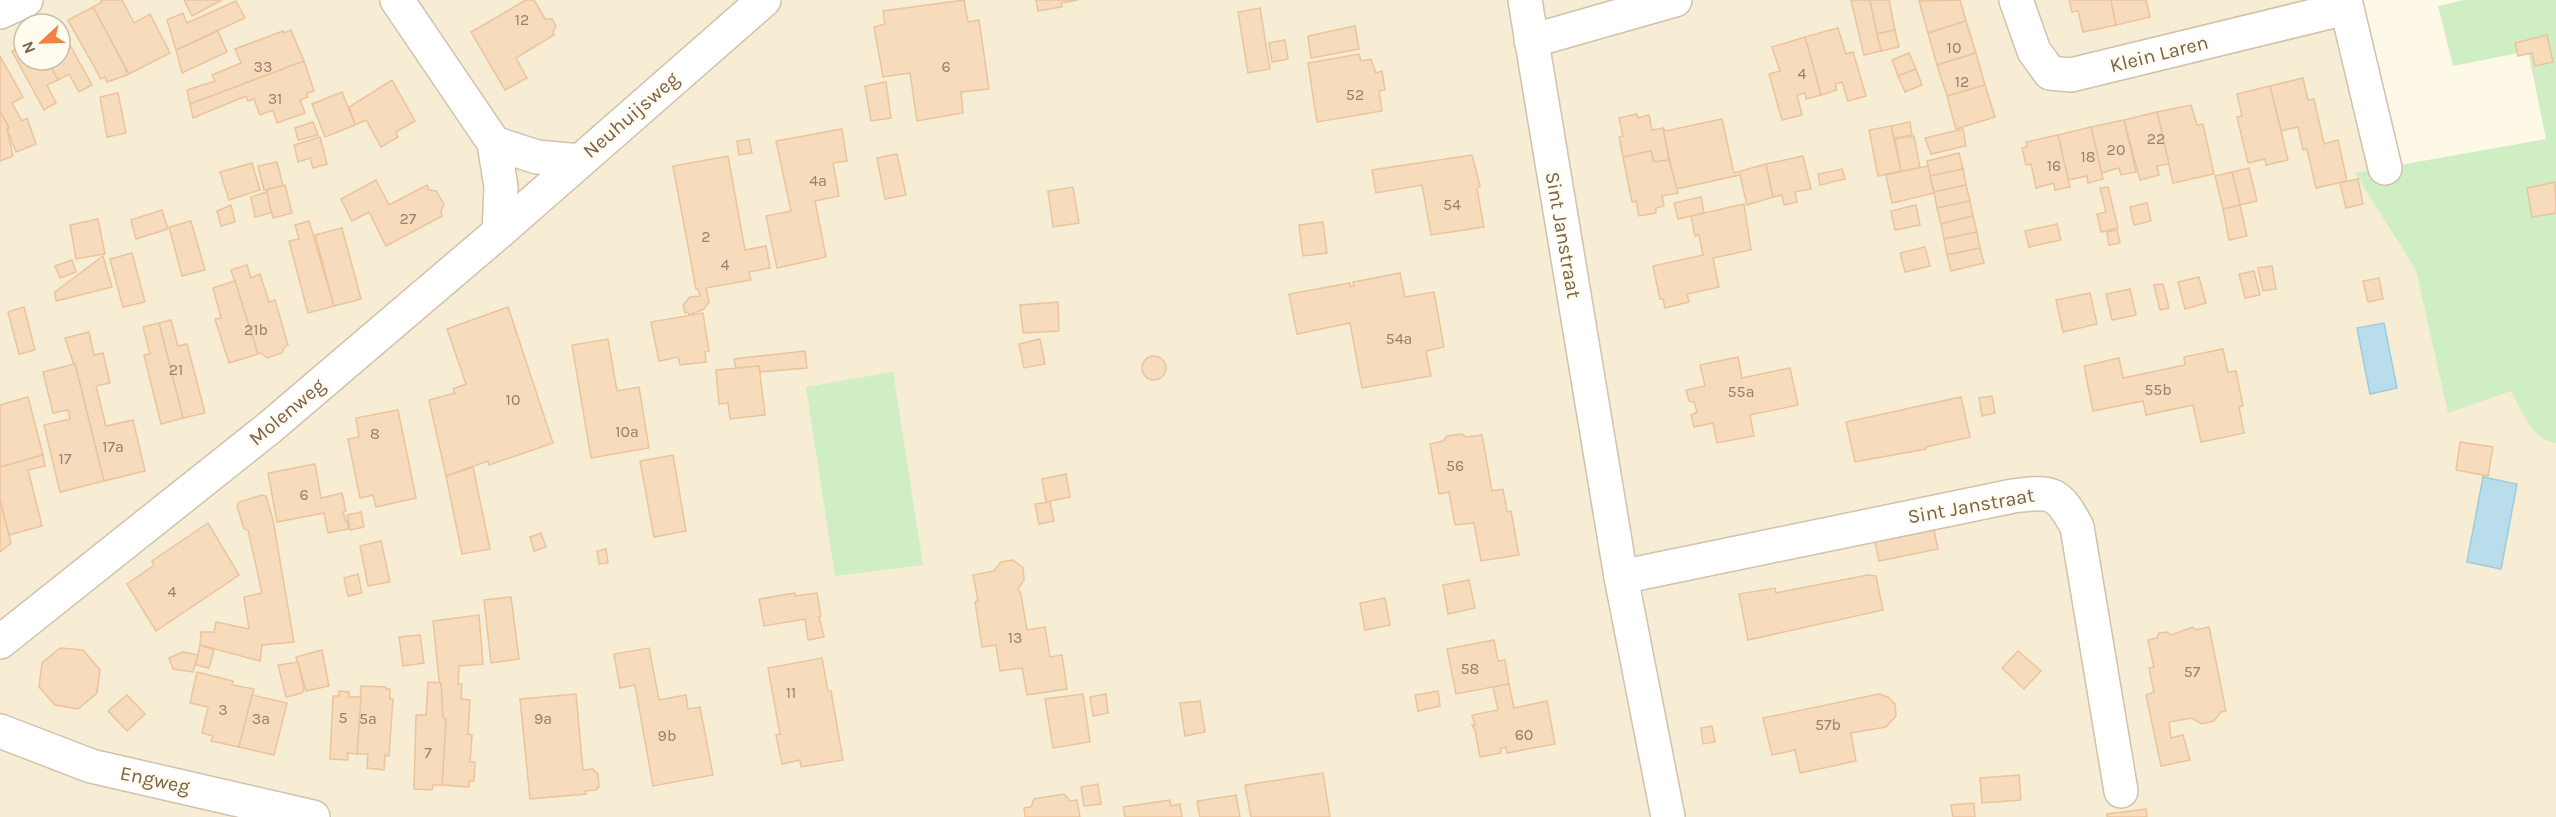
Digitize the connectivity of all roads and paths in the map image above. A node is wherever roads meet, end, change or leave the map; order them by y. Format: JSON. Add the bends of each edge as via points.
{"nodes":[{"id":1,"x":26,"y":0,"type":"edge"},
{"id":2,"x":397,"y":0,"type":"edge"},
{"id":3,"x":764,"y":0,"type":"edge"},
{"id":4,"x":1525,"y":0,"type":"edge"},
{"id":5,"x":1675,"y":0,"type":"edge"},
{"id":6,"x":2016,"y":0,"type":"edge"},
{"id":7,"x":2346,"y":4,"type":"edge"},
{"id":8,"x":0,"y":12,"type":"edge"},
{"id":9,"x":1531,"y":41,"type":"junction"},
{"id":10,"x":494,"y":143,"type":"junction"},
{"id":11,"x":580,"y":161,"type":"junction"},
{"id":12,"x":2385,"y":168,"type":"dead end"},
{"id":13,"x":499,"y":232,"type":"junction"},
{"id":14,"x":1621,"y":577,"type":"junction"},
{"id":15,"x":0,"y":642,"type":"edge"},
{"id":16,"x":0,"y":731,"type":"edge"},
{"id":17,"x":2121,"y":791,"type":"dead end"},
{"id":18,"x":206,"y":804,"type":"edge"},
{"id":19,"x":313,"y":817,"type":"edge"},
{"id":20,"x":1668,"y":817,"type":"edge"}],
"edges":[{"from":1,"to":8,"type":"street"},
{"from":2,"to":10,"type":"street"},
{"from":3,"to":11,"type":"street","name":"Neuhuijsweg"},
{"from":4,"to":9,"type":"street","name":"Sint Janstraat"},
{"from":5,"to":9,"type":"street"},
{"from":6,"to":7,"type":"street","name":"Klein Laren","via":[[2034,51],[2044,66],[2050,73],[2071,75]]},
{"from":7,"to":12,"type":"street"},
{"from":9,"to":14,"type":"street","name":"Sint Janstraat"},
{"from":10,"to":11,"type":"street","via":[[537,157]]},
{"from":10,"to":13,"type":"street","via":[[501,187]]},
{"from":11,"to":13,"type":"street","name":"Neuhuijsweg"},
{"from":13,"to":15,"type":"street","name":"Molenweg","via":[[268,428]]},
{"from":14,"to":17,"type":"street","name":"Sint Janstraat","via":[[2013,496],[2043,493],[2053,497],[2064,502],[2077,527]]},
{"from":14,"to":20,"type":"street","name":"Sint Janstraat"},
{"from":16,"to":18,"type":"street","name":"Engweg"},
{"from":18,"to":19,"type":"street","name":"Engweg"}]}
